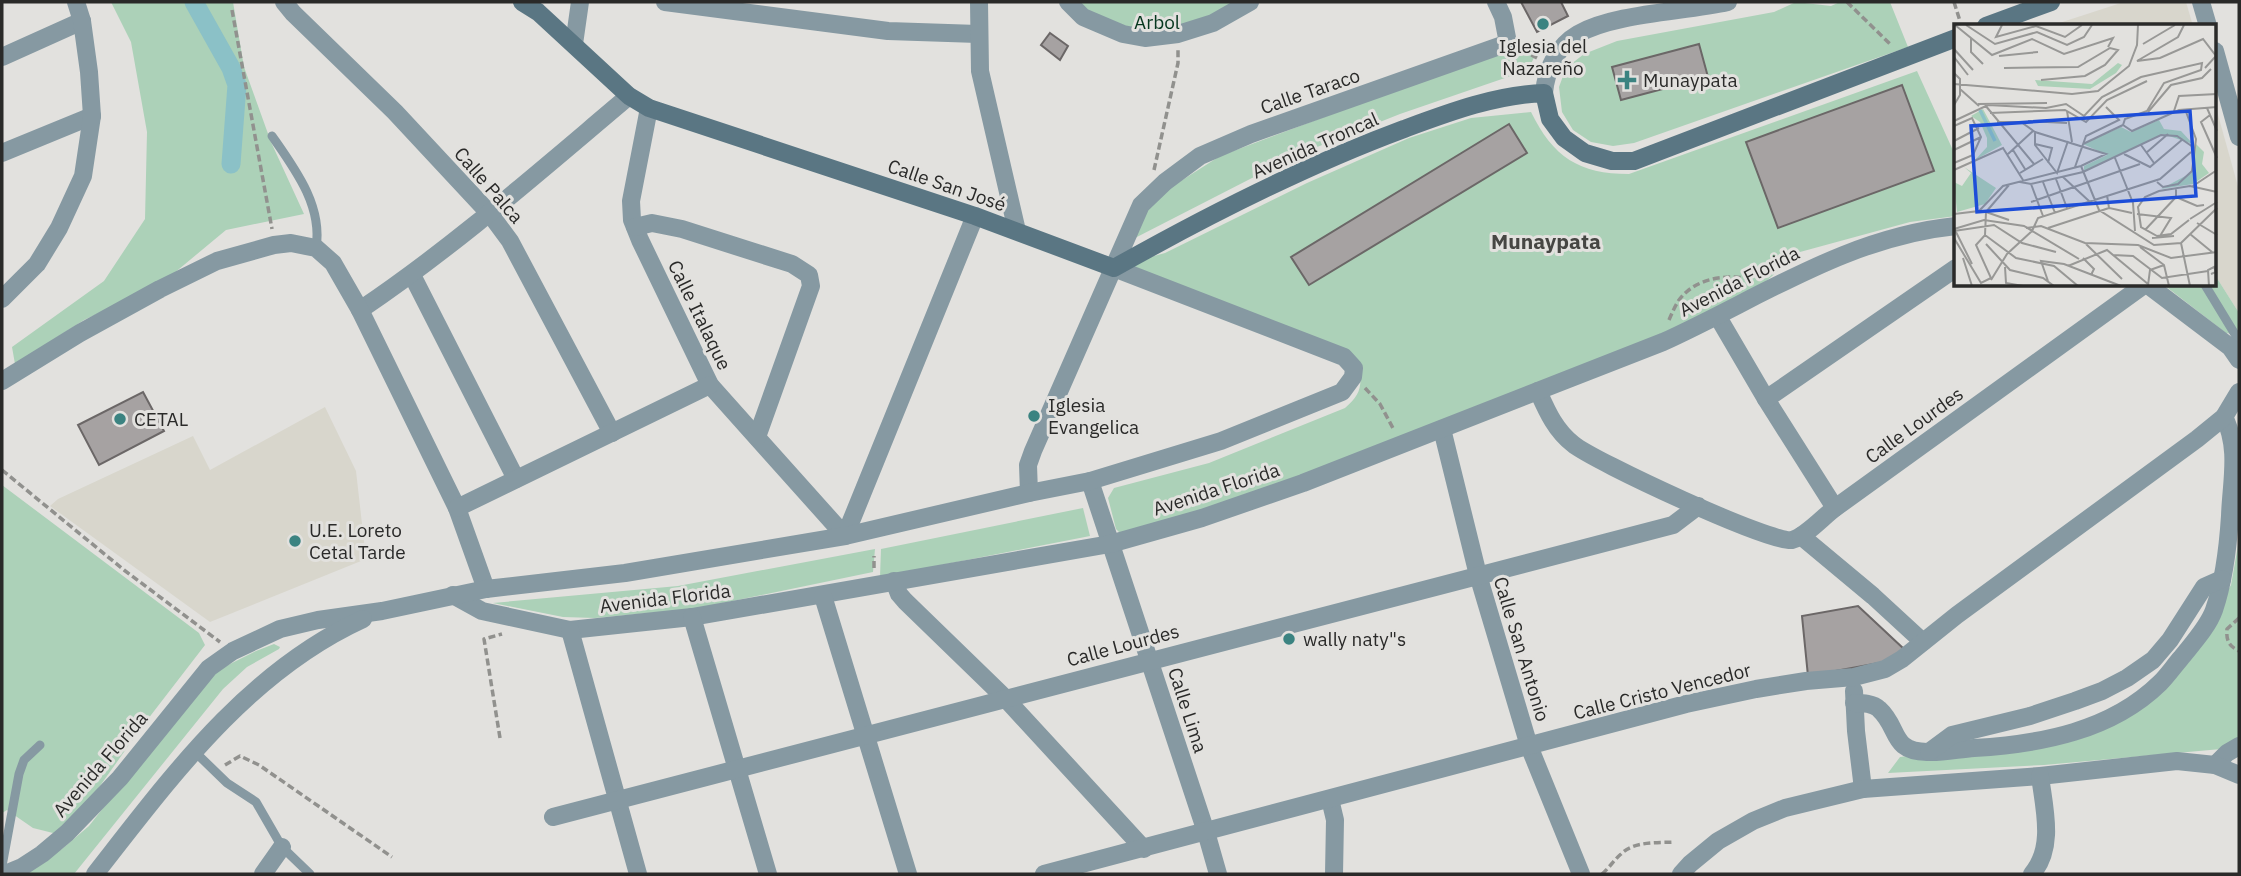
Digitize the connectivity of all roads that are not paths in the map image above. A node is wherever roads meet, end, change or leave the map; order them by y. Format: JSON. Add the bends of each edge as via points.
{"nodes":[{"id":1,"x":76,"y":2,"type":"edge"},
{"id":2,"x":284,"y":2,"type":"edge"},
{"id":3,"x":522,"y":2,"type":"edge"},
{"id":4,"x":580,"y":2,"type":"edge"},
{"id":5,"x":665,"y":2,"type":"edge"},
{"id":6,"x":979,"y":2,"type":"edge"},
{"id":7,"x":1068,"y":2,"type":"edge"},
{"id":8,"x":1250,"y":2,"type":"edge"},
{"id":9,"x":1496,"y":2,"type":"edge"},
{"id":10,"x":1728,"y":2,"type":"edge"},
{"id":11,"x":2051,"y":2,"type":"edge"},
{"id":12,"x":2201,"y":2,"type":"edge"},
{"id":13,"x":82,"y":21,"type":"junction"},
{"id":14,"x":1991,"y":24,"type":"edge"},
{"id":15,"x":2207,"y":24,"type":"edge"},
{"id":16,"x":978,"y":34,"type":"junction"},
{"id":17,"x":1954,"y":39,"type":"edge"},
{"id":18,"x":574,"y":44,"type":"junction"},
{"id":19,"x":2216,"y":55,"type":"edge"},
{"id":20,"x":2,"y":57,"type":"edge"},
{"id":21,"x":1544,"y":93,"type":"junction"},
{"id":22,"x":629,"y":96,"type":"junction"},
{"id":23,"x":649,"y":108,"type":"junction"},
{"id":24,"x":92,"y":116,"type":"junction"},
{"id":25,"x":271,"y":136,"type":"dead end"},
{"id":26,"x":2239,"y":137,"type":"edge"},
{"id":27,"x":2,"y":153,"type":"edge"},
{"id":28,"x":490,"y":214,"type":"junction"},
{"id":29,"x":975,"y":216,"type":"junction"},
{"id":30,"x":1954,"y":226,"type":"edge"},
{"id":31,"x":635,"y":227,"type":"junction"},
{"id":32,"x":1017,"y":231,"type":"junction"},
{"id":33,"x":316,"y":248,"type":"junction"},
{"id":34,"x":1114,"y":268,"type":"junction"},
{"id":35,"x":1954,"y":269,"type":"edge"},
{"id":36,"x":412,"y":275,"type":"junction"},
{"id":37,"x":2143,"y":287,"type":"edge"},
{"id":38,"x":2149,"y":287,"type":"edge"},
{"id":39,"x":2206,"y":287,"type":"edge"},
{"id":40,"x":2,"y":299,"type":"edge"},
{"id":41,"x":360,"y":310,"type":"junction"},
{"id":42,"x":1718,"y":317,"type":"junction"},
{"id":43,"x":2239,"y":341,"type":"edge"},
{"id":44,"x":2239,"y":360,"type":"edge"},
{"id":45,"x":2,"y":382,"type":"edge"},
{"id":46,"x":710,"y":385,"type":"junction"},
{"id":47,"x":1538,"y":391,"type":"junction"},
{"id":48,"x":1342,"y":392,"type":"joint"},
{"id":49,"x":2239,"y":392,"type":"edge"},
{"id":50,"x":1766,"y":399,"type":"junction"},
{"id":51,"x":2224,"y":417,"type":"junction"},
{"id":52,"x":1442,"y":429,"type":"junction"},
{"id":53,"x":612,"y":433,"type":"junction"},
{"id":54,"x":757,"y":437,"type":"junction"},
{"id":55,"x":516,"y":479,"type":"junction"},
{"id":56,"x":1090,"y":481,"type":"junction"},
{"id":57,"x":1029,"y":493,"type":"junction"},
{"id":58,"x":1698,"y":506,"type":"junction"},
{"id":59,"x":457,"y":508,"type":"junction"},
{"id":60,"x":1835,"y":508,"type":"junction"},
{"id":61,"x":845,"y":536,"type":"junction"},
{"id":62,"x":1801,"y":536,"type":"junction"},
{"id":63,"x":1110,"y":544,"type":"junction"},
{"id":64,"x":1478,"y":575,"type":"junction"},
{"id":65,"x":2222,"y":579,"type":"junction"},
{"id":66,"x":894,"y":581,"type":"junction"},
{"id":67,"x":486,"y":589,"type":"junction"},
{"id":68,"x":453,"y":595,"type":"junction"},
{"id":69,"x":823,"y":596,"type":"junction"},
{"id":70,"x":382,"y":611,"type":"junction"},
{"id":71,"x":692,"y":617,"type":"junction"},
{"id":72,"x":570,"y":630,"type":"junction"},
{"id":73,"x":1923,"y":642,"type":"junction"},
{"id":74,"x":1150,"y":660,"type":"junction"},
{"id":75,"x":1854,"y":677,"type":"junction"},
{"id":76,"x":1004,"y":698,"type":"junction"},
{"id":77,"x":1854,"y":702,"type":"junction"},
{"id":78,"x":866,"y":735,"type":"junction"},
{"id":79,"x":40,"y":745,"type":"dead end"},
{"id":80,"x":1529,"y":746,"type":"junction"},
{"id":81,"x":2239,"y":746,"type":"edge"},
{"id":82,"x":194,"y":751,"type":"junction"},
{"id":83,"x":1928,"y":753,"type":"junction"},
{"id":84,"x":2215,"y":765,"type":"junction"},
{"id":85,"x":736,"y":769,"type":"junction"},
{"id":86,"x":2239,"y":775,"type":"edge"},
{"id":87,"x":2040,"y":776,"type":"junction"},
{"id":88,"x":1863,"y":789,"type":"junction"},
{"id":89,"x":1330,"y":799,"type":"junction"},
{"id":90,"x":617,"y":800,"type":"junction"},
{"id":91,"x":553,"y":817,"type":"dead end"},
{"id":92,"x":1206,"y":832,"type":"junction"},
{"id":93,"x":282,"y":847,"type":"junction"},
{"id":94,"x":1144,"y":849,"type":"junction"},
{"id":95,"x":2,"y":866,"type":"edge"},
{"id":96,"x":2042,"y":871,"type":"edge"},
{"id":97,"x":5,"y":874,"type":"edge"},
{"id":98,"x":95,"y":874,"type":"edge"},
{"id":99,"x":263,"y":874,"type":"edge"},
{"id":100,"x":310,"y":874,"type":"edge"},
{"id":101,"x":638,"y":874,"type":"edge"},
{"id":102,"x":768,"y":874,"type":"edge"},
{"id":103,"x":908,"y":874,"type":"edge"},
{"id":104,"x":1044,"y":874,"type":"edge"},
{"id":105,"x":1218,"y":874,"type":"edge"},
{"id":106,"x":1334,"y":874,"type":"edge"},
{"id":107,"x":1581,"y":874,"type":"edge"},
{"id":108,"x":1681,"y":874,"type":"edge"}],
"edges":[{"from":1,"to":13,"type":"street"},
{"from":2,"to":28,"type":"street","name":"Calle Palca"},
{"from":3,"to":18,"type":"street","name":"Calle San José"},
{"from":4,"to":18,"type":"street"},
{"from":5,"to":16,"type":"street","via":[[888,31]]},
{"from":6,"to":16,"type":"street"},
{"from":7,"to":8,"type":"street","via":[[1083,17],[1145,38],[1213,23]]},
{"from":9,"to":34,"type":"street","name":"Calle Taraco","via":[[1508,43],[1200,156],[1141,205]]},
{"from":10,"to":21,"type":"street","via":[[1602,24],[1577,34],[1551,65]]},
{"from":11,"to":14,"type":"street"},
{"from":12,"to":15,"type":"street"},
{"from":13,"to":20,"type":"street"},
{"from":13,"to":24,"type":"street"},
{"from":16,"to":32,"type":"street","via":[[980,71]]},
{"from":17,"to":21,"type":"street","via":[[1634,160],[1612,161],[1586,153],[1564,138],[1550,119]]},
{"from":18,"to":22,"type":"street","name":"Calle San José"},
{"from":19,"to":26,"type":"street"},
{"from":21,"to":34,"type":"street","name":"Avenida Troncal","via":[[1487,101],[1344,151],[1188,226]]},
{"from":22,"to":23,"type":"street","name":"Calle San José"},
{"from":22,"to":28,"type":"street"},
{"from":23,"to":29,"type":"street","name":"Calle San José"},
{"from":23,"to":31,"type":"street","name":"Calle Italaque","via":[[631,201]]},
{"from":24,"to":27,"type":"street"},
{"from":24,"to":40,"type":"street","via":[[83,176],[59,228],[37,264]]},
{"from":25,"to":33,"type":"lane","via":[[312,206],[318,228]]},
{"from":28,"to":36,"type":"street"},
{"from":28,"to":53,"type":"street","name":"Calle Palca","via":[[510,241]]},
{"from":29,"to":32,"type":"street","name":"Calle San José"},
{"from":29,"to":61,"type":"street"},
{"from":30,"to":42,"type":"street","name":"Avenida Florida","via":[[1927,229],[1833,258]]},
{"from":31,"to":46,"type":"street","name":"Calle Italaque"},
{"from":31,"to":54,"type":"street","via":[[652,223],[682,229],[792,264],[809,275],[811,286]]},
{"from":32,"to":34,"type":"street","name":"Calle San José"},
{"from":33,"to":41,"type":"street","via":[[333,263]]},
{"from":33,"to":45,"type":"street","via":[[275,245],[217,261],[80,333]]},
{"from":34,"to":48,"type":"street","name":"Calle San José","via":[[1344,357],[1354,368]]},
{"from":34,"to":57,"type":"street","via":[[1033,451],[1028,465]]},
{"from":35,"to":50,"type":"street"},
{"from":36,"to":41,"type":"street"},
{"from":36,"to":55,"type":"street"},
{"from":37,"to":60,"type":"street","name":"Calle Lourdes"},
{"from":38,"to":44,"type":"street","via":[[2230,347]]},
{"from":39,"to":43,"type":"lane"},
{"from":41,"to":59,"type":"street"},
{"from":42,"to":47,"type":"street","name":"Avenida Florida"},
{"from":42,"to":50,"type":"street"},
{"from":46,"to":53,"type":"street"},
{"from":46,"to":54,"type":"street","name":"Calle Italaque"},
{"from":47,"to":52,"type":"street","name":"Avenida Florida"},
{"from":47,"to":58,"type":"street","via":[[1551,422],[1573,444]]},
{"from":48,"to":56,"type":"street","name":"Avenida Florida","via":[[1222,441]]},
{"from":49,"to":51,"type":"street"},
{"from":50,"to":60,"type":"street"},
{"from":51,"to":65,"type":"street","via":[[2233,442],[2233,487]]},
{"from":51,"to":73,"type":"street","name":"Calle Cristo Vencedor"},
{"from":52,"to":63,"type":"street","name":"Avenida Florida","via":[[1303,483]]},
{"from":52,"to":64,"type":"street","name":"Calle San Antonio"},
{"from":53,"to":55,"type":"street"},
{"from":54,"to":61,"type":"street","name":"Calle Italaque"},
{"from":55,"to":59,"type":"street"},
{"from":56,"to":57,"type":"street","name":"Avenida Florida"},
{"from":56,"to":63,"type":"street","name":"Calle Lima"},
{"from":57,"to":61,"type":"street","name":"Avenida Florida"},
{"from":58,"to":62,"type":"street","via":[[1784,541]]},
{"from":58,"to":64,"type":"street","name":"Calle Lourdes","via":[[1672,525]]},
{"from":59,"to":67,"type":"street"},
{"from":60,"to":62,"type":"street","name":"Calle Lourdes"},
{"from":61,"to":67,"type":"street","name":"Avenida Florida"},
{"from":62,"to":73,"type":"street"},
{"from":63,"to":66,"type":"street","name":"Avenida Florida"},
{"from":63,"to":74,"type":"street","name":"Calle Lima"},
{"from":64,"to":74,"type":"street","name":"Calle Lourdes"},
{"from":64,"to":80,"type":"street","name":"Calle San Antonio"},
{"from":65,"to":83,"type":"street","via":[[2204,587],[2170,640],[2153,660],[2127,678],[2053,709],[1952,735]]},
{"from":65,"to":83,"type":"street","via":[[2213,613],[2192,645],[2160,683],[2120,713],[2068,735]]},
{"from":66,"to":69,"type":"street","name":"Avenida Florida"},
{"from":66,"to":76,"type":"street","via":[[905,601]]},
{"from":67,"to":68,"type":"street","name":"Avenida Florida"},
{"from":68,"to":70,"type":"street","name":"Avenida Florida"},
{"from":68,"to":72,"type":"street","name":"Avenida Florida","via":[[482,611]]},
{"from":69,"to":71,"type":"street","name":"Avenida Florida"},
{"from":69,"to":78,"type":"street"},
{"from":70,"to":82,"type":"street","via":[[338,631],[279,672],[226,716]]},
{"from":70,"to":97,"type":"street","name":"Avenida Florida","via":[[280,629],[233,651],[209,668],[120,778],[67,833],[42,854]]},
{"from":71,"to":72,"type":"street","name":"Avenida Florida"},
{"from":71,"to":85,"type":"street"},
{"from":72,"to":90,"type":"street"},
{"from":73,"to":75,"type":"street","name":"Calle Cristo Vencedor","via":[[1885,669]]},
{"from":74,"to":76,"type":"street","name":"Calle Lourdes"},
{"from":74,"to":92,"type":"street","name":"Calle Lima"},
{"from":75,"to":77,"type":"street"},
{"from":75,"to":80,"type":"street","name":"Calle Cristo Vencedor","via":[[1756,688]]},
{"from":76,"to":78,"type":"street","name":"Calle Lourdes"},
{"from":76,"to":94,"type":"street"},
{"from":77,"to":83,"type":"street","via":[[1879,708],[1901,744],[1909,751]]},
{"from":77,"to":88,"type":"street"},
{"from":78,"to":85,"type":"street","name":"Calle Lourdes"},
{"from":78,"to":103,"type":"street"},
{"from":79,"to":95,"type":"lane","via":[[24,760],[19,774]]},
{"from":80,"to":89,"type":"street","name":"Calle Cristo Vencedor"},
{"from":80,"to":107,"type":"street","name":"Calle San Antonio"},
{"from":81,"to":84,"type":"street"},
{"from":82,"to":93,"type":"lane","via":[[227,783],[256,802]]},
{"from":82,"to":98,"type":"street"},
{"from":84,"to":86,"type":"street"},
{"from":84,"to":87,"type":"street","via":[[2177,761]]},
{"from":85,"to":90,"type":"street","name":"Calle Lourdes"},
{"from":85,"to":102,"type":"street"},
{"from":87,"to":88,"type":"street"},
{"from":87,"to":96,"type":"street","via":[[2046,837]]},
{"from":88,"to":108,"type":"street","via":[[1785,808],[1753,821],[1718,841]]},
{"from":89,"to":92,"type":"street","name":"Calle Cristo Vencedor"},
{"from":89,"to":106,"type":"street","via":[[1335,820]]},
{"from":90,"to":91,"type":"street","name":"Calle Lourdes"},
{"from":90,"to":101,"type":"street"},
{"from":92,"to":94,"type":"street","name":"Calle Cristo Vencedor"},
{"from":92,"to":105,"type":"street","name":"Calle Lima"},
{"from":93,"to":99,"type":"street"},
{"from":93,"to":100,"type":"lane"},
{"from":94,"to":104,"type":"street","name":"Calle Cristo Vencedor"}]}
